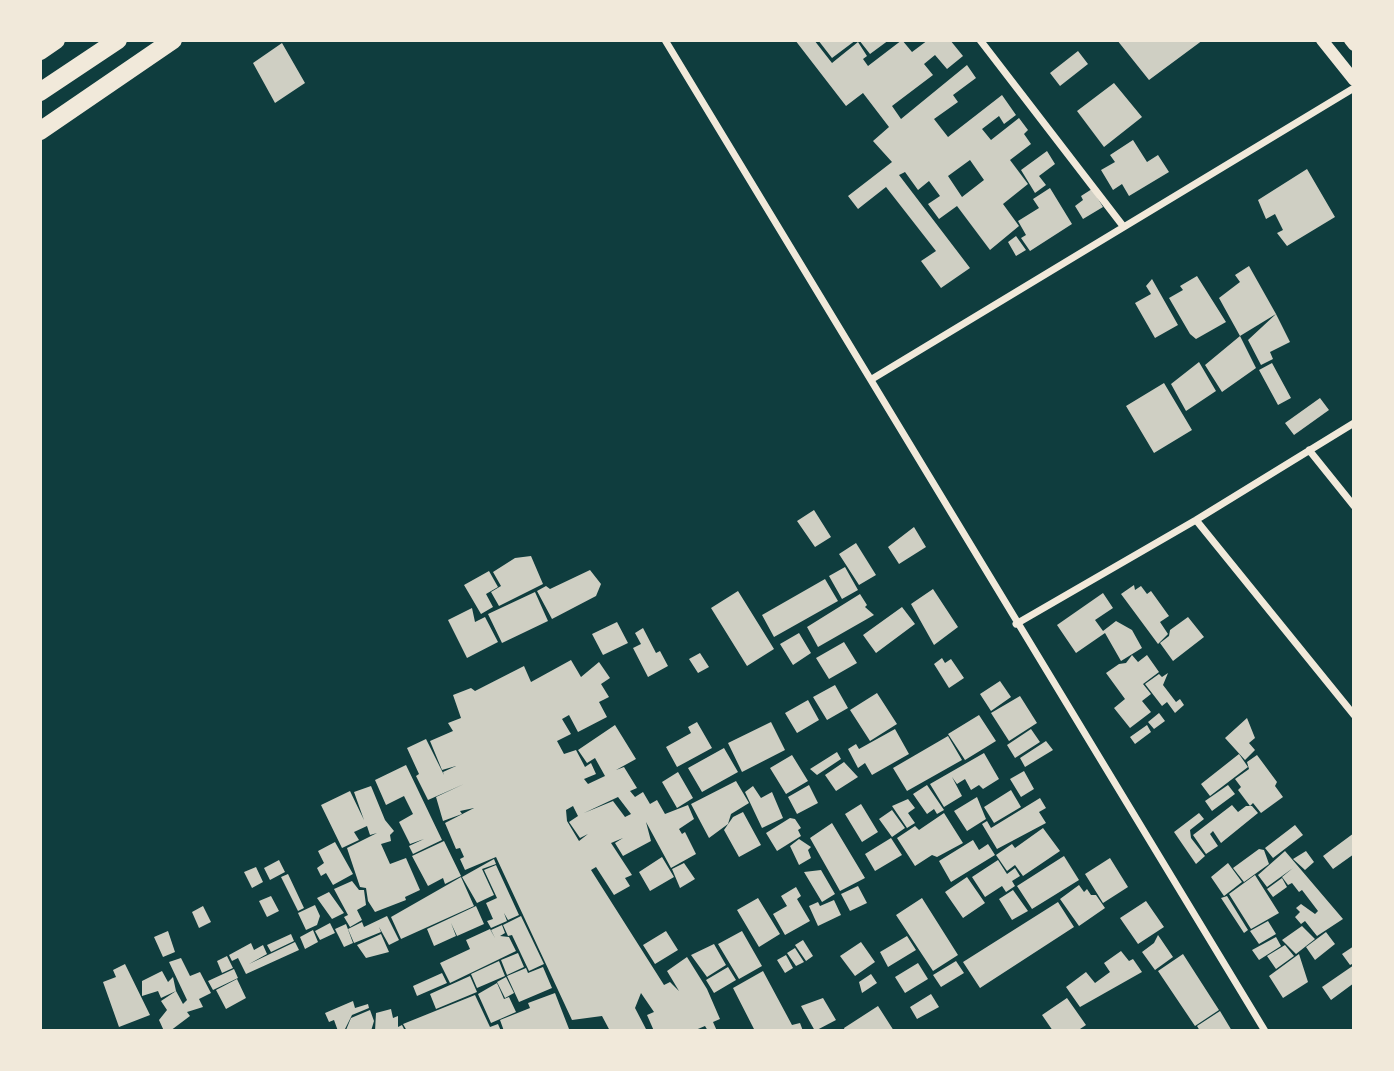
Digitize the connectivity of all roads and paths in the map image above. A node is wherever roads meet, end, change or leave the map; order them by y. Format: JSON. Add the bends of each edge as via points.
{"nodes":[{"id":1,"x":56,"y":40,"type":"edge"},
{"id":2,"x":118,"y":40,"type":"edge"},
{"id":3,"x":173,"y":40,"type":"edge"},
{"id":4,"x":665,"y":40,"type":"edge"},
{"id":5,"x":980,"y":40,"type":"edge"},
{"id":6,"x":1322,"y":40,"type":"edge"},
{"id":7,"x":1350,"y":40,"type":"edge"},
{"id":8,"x":1354,"y":45,"type":"edge"},
{"id":9,"x":40,"y":51,"type":"edge"},
{"id":10,"x":1354,"y":80,"type":"edge"},
{"id":11,"x":1354,"y":88,"type":"edge"},
{"id":12,"x":40,"y":92,"type":"edge"},
{"id":13,"x":40,"y":131,"type":"edge"},
{"id":14,"x":1123,"y":226,"type":"junction"},
{"id":15,"x":872,"y":379,"type":"junction"},
{"id":16,"x":1354,"y":423,"type":"edge"},
{"id":17,"x":1309,"y":450,"type":"junction"},
{"id":18,"x":1354,"y":506,"type":"edge"},
{"id":19,"x":1196,"y":520,"type":"junction"},
{"id":20,"x":1016,"y":624,"type":"junction"},
{"id":21,"x":1354,"y":715,"type":"edge"},
{"id":22,"x":1265,"y":1031,"type":"edge"}],
"edges":[{"from":1,"to":9,"type":"main road"},
{"from":2,"to":12,"type":"main road"},
{"from":3,"to":13,"type":"main road"},
{"from":4,"to":15,"type":"street"},
{"from":5,"to":14,"type":"street"},
{"from":6,"to":10,"type":"street"},
{"from":7,"to":8,"type":"street"},
{"from":11,"to":14,"type":"street"},
{"from":14,"to":15,"type":"street"},
{"from":15,"to":20,"type":"street"},
{"from":16,"to":17,"type":"street"},
{"from":17,"to":18,"type":"street"},
{"from":17,"to":19,"type":"street"},
{"from":19,"to":20,"type":"street"},
{"from":19,"to":21,"type":"street"},
{"from":20,"to":22,"type":"street"}]}
